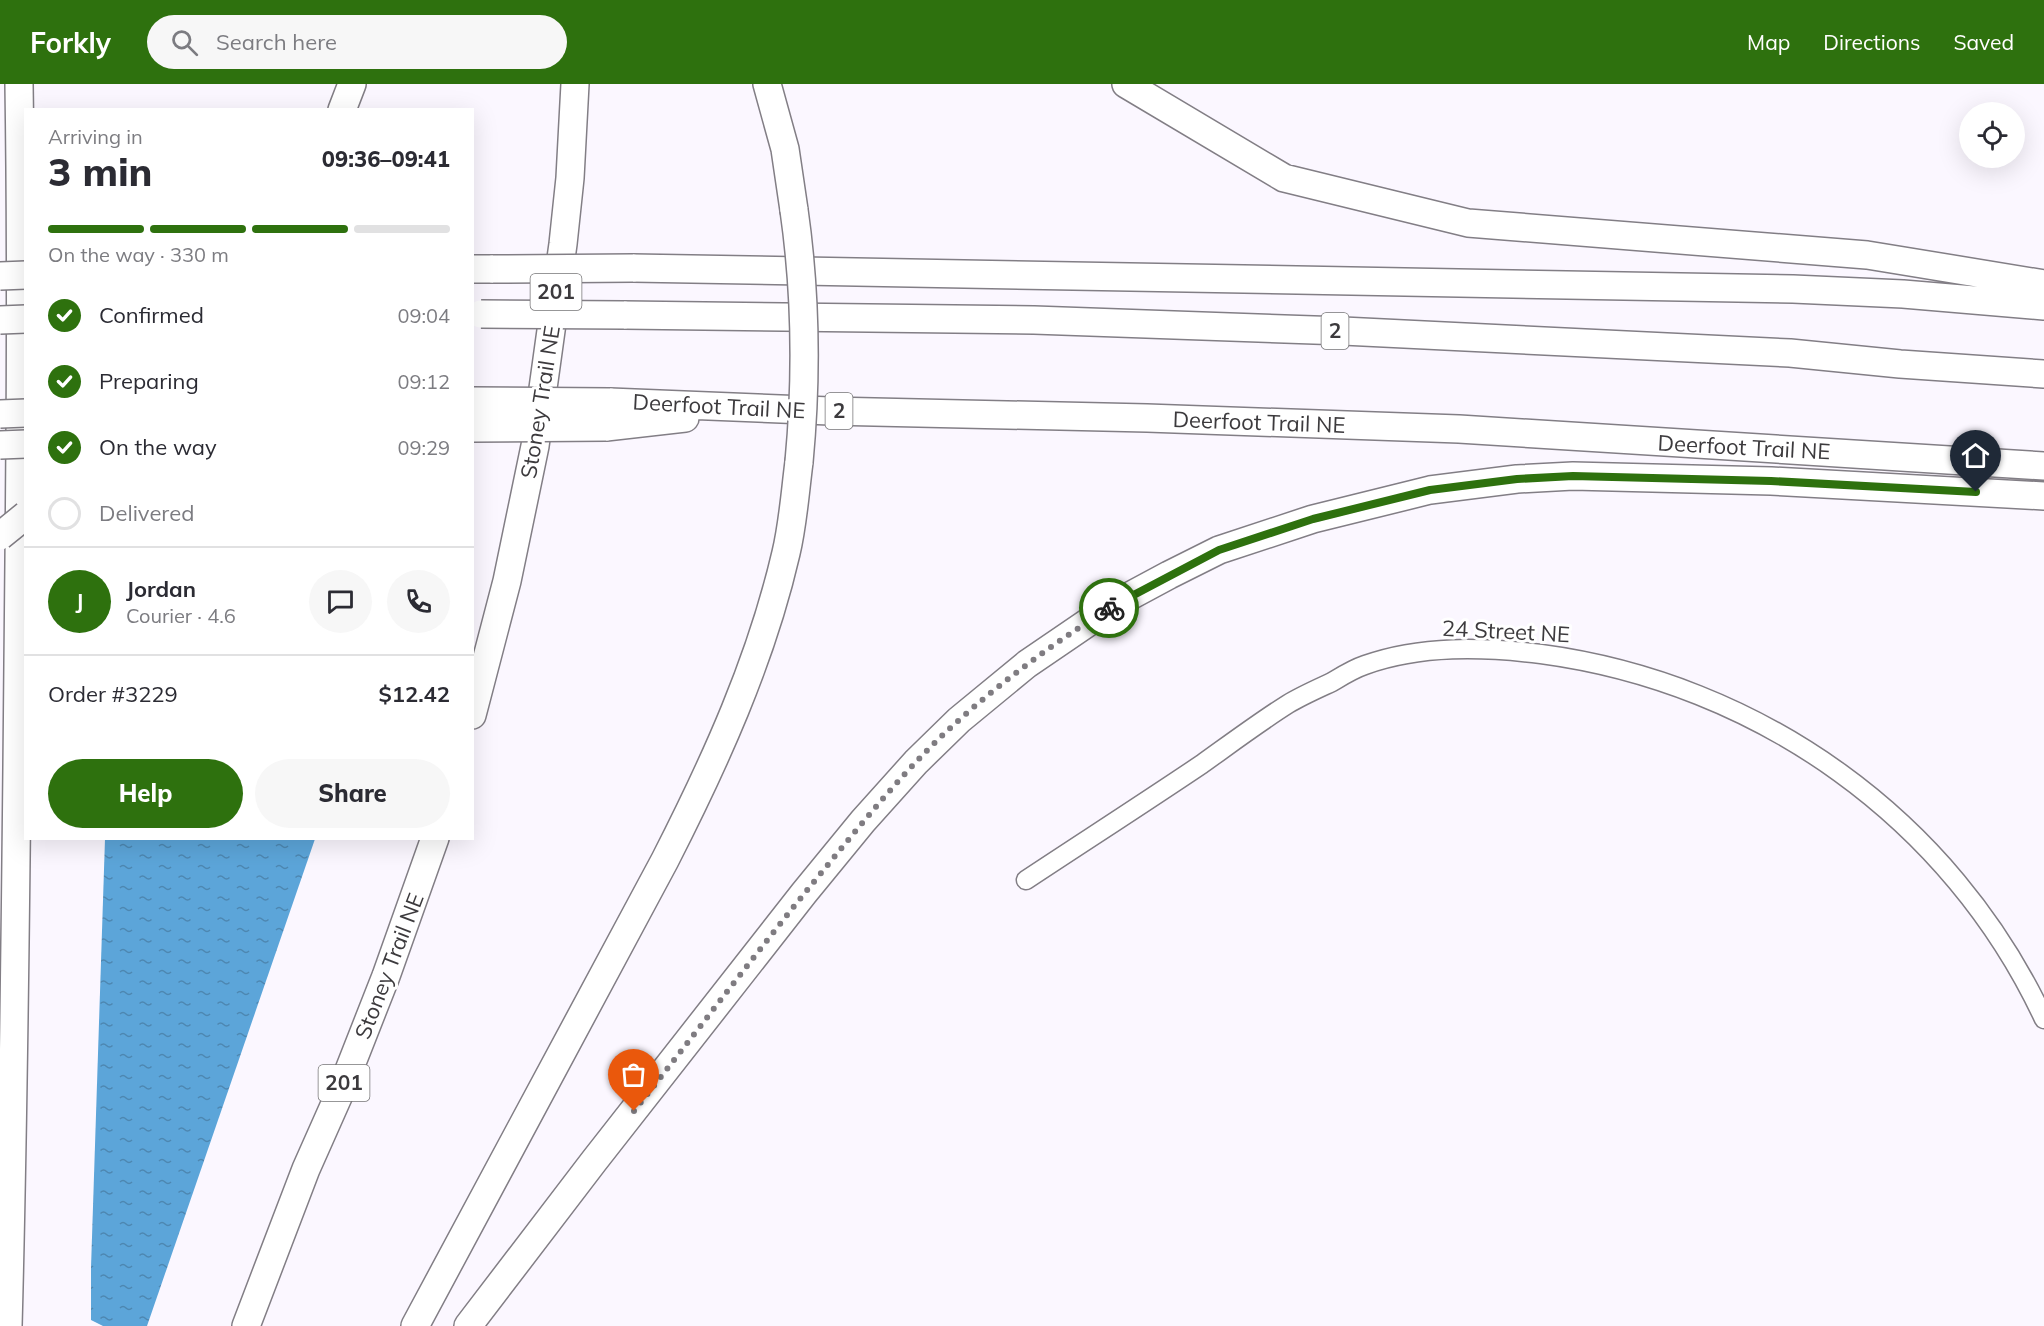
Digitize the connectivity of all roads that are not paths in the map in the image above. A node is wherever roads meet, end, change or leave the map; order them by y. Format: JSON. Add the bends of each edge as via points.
{"nodes":[{"id":1,"x":19,"y":84,"type":"edge"},
{"id":2,"x":352,"y":84,"type":"edge"},
{"id":3,"x":576,"y":84,"type":"edge"},
{"id":4,"x":767,"y":84,"type":"edge"},
{"id":5,"x":1126,"y":84,"type":"edge"},
{"id":6,"x":343,"y":108,"type":"edge"},
{"id":7,"x":483,"y":269,"type":"edge"},
{"id":8,"x":24,"y":275,"type":"edge"},
{"id":9,"x":0,"y":276,"type":"edge"},
{"id":10,"x":2044,"y":284,"type":"edge"},
{"id":11,"x":2044,"y":306,"type":"edge"},
{"id":12,"x":477,"y":314,"type":"edge"},
{"id":13,"x":24,"y":319,"type":"edge"},
{"id":14,"x":0,"y":320,"type":"edge"},
{"id":15,"x":2044,"y":374,"type":"edge"},
{"id":16,"x":474,"y":401,"type":"edge"},
{"id":17,"x":24,"y":413,"type":"edge"},
{"id":18,"x":0,"y":414,"type":"edge"},
{"id":19,"x":608,"y":415,"type":"junction"},
{"id":20,"x":474,"y":428,"type":"edge"},
{"id":21,"x":24,"y":444,"type":"edge"},
{"id":22,"x":0,"y":445,"type":"edge"},
{"id":23,"x":2044,"y":466,"type":"edge"},
{"id":24,"x":2044,"y":496,"type":"edge"},
{"id":25,"x":24,"y":517,"type":"edge"},
{"id":26,"x":0,"y":536,"type":"edge"},
{"id":27,"x":474,"y":707,"type":"edge"},
{"id":28,"x":434,"y":840,"type":"edge"},
{"id":29,"x":1026,"y":879,"type":"dead end"},
{"id":30,"x":2044,"y":1018,"type":"edge"},
{"id":31,"x":8,"y":1326,"type":"edge"},
{"id":32,"x":246,"y":1326,"type":"edge"},
{"id":33,"x":416,"y":1326,"type":"edge"},
{"id":34,"x":468,"y":1326,"type":"edge"}],
"edges":[{"from":1,"to":31,"type":"highway","via":[[18,716]]},
{"from":2,"to":6,"type":"highway"},
{"from":3,"to":27,"type":"highway","name":"Stoney Trail NE","number":"201","via":[[563,244],[535,446],[507,581]]},
{"from":4,"to":33,"type":"highway","bridge":true,"via":[[784,149],[794,210],[805,336],[799,462],[786,551],[775,595],[755,658],[696,800]]},
{"from":5,"to":10,"type":"highway","via":[[1284,178],[1468,223],[1867,255]]},
{"from":7,"to":11,"type":"highway","bridge":true,"via":[[633,268],[1793,289]]},
{"from":8,"to":9,"type":"highway","bridge":true},
{"from":12,"to":15,"type":"highway","number":"2","bridge":true,"via":[[1034,320],[1343,331],[1790,353]]},
{"from":13,"to":14,"type":"highway","bridge":true},
{"from":16,"to":19,"type":"highway","name":"Deerfoot Trail NE","number":"2","bridge":true},
{"from":17,"to":18,"type":"highway","bridge":true},
{"from":19,"to":20,"type":"highway","bridge":true},
{"from":19,"to":23,"type":"highway","name":"Deerfoot Trail NE","number":"2","via":[[764,408],[1459,429]]},
{"from":21,"to":22,"type":"highway","bridge":true},
{"from":24,"to":34,"type":"highway","via":[[1771,481],[1573,476],[1517,479],[1430,490],[1313,519],[1219,550],[1169,575],[1115,604],[1027,664],[959,720],[916,762],[804,893]]},
{"from":25,"to":26,"type":"highway","bridge":true},
{"from":28,"to":32,"type":"highway","name":"Stoney Trail NE","number":"201","via":[[382,986]]},
{"from":29,"to":30,"type":"street","name":"24 Street NE","via":[[1290,703],[1364,665],[1424,651],[1473,648],[1578,659],[1653,678],[1751,718],[1812,752],[1874,798],[1968,895],[2013,959]]}]}
